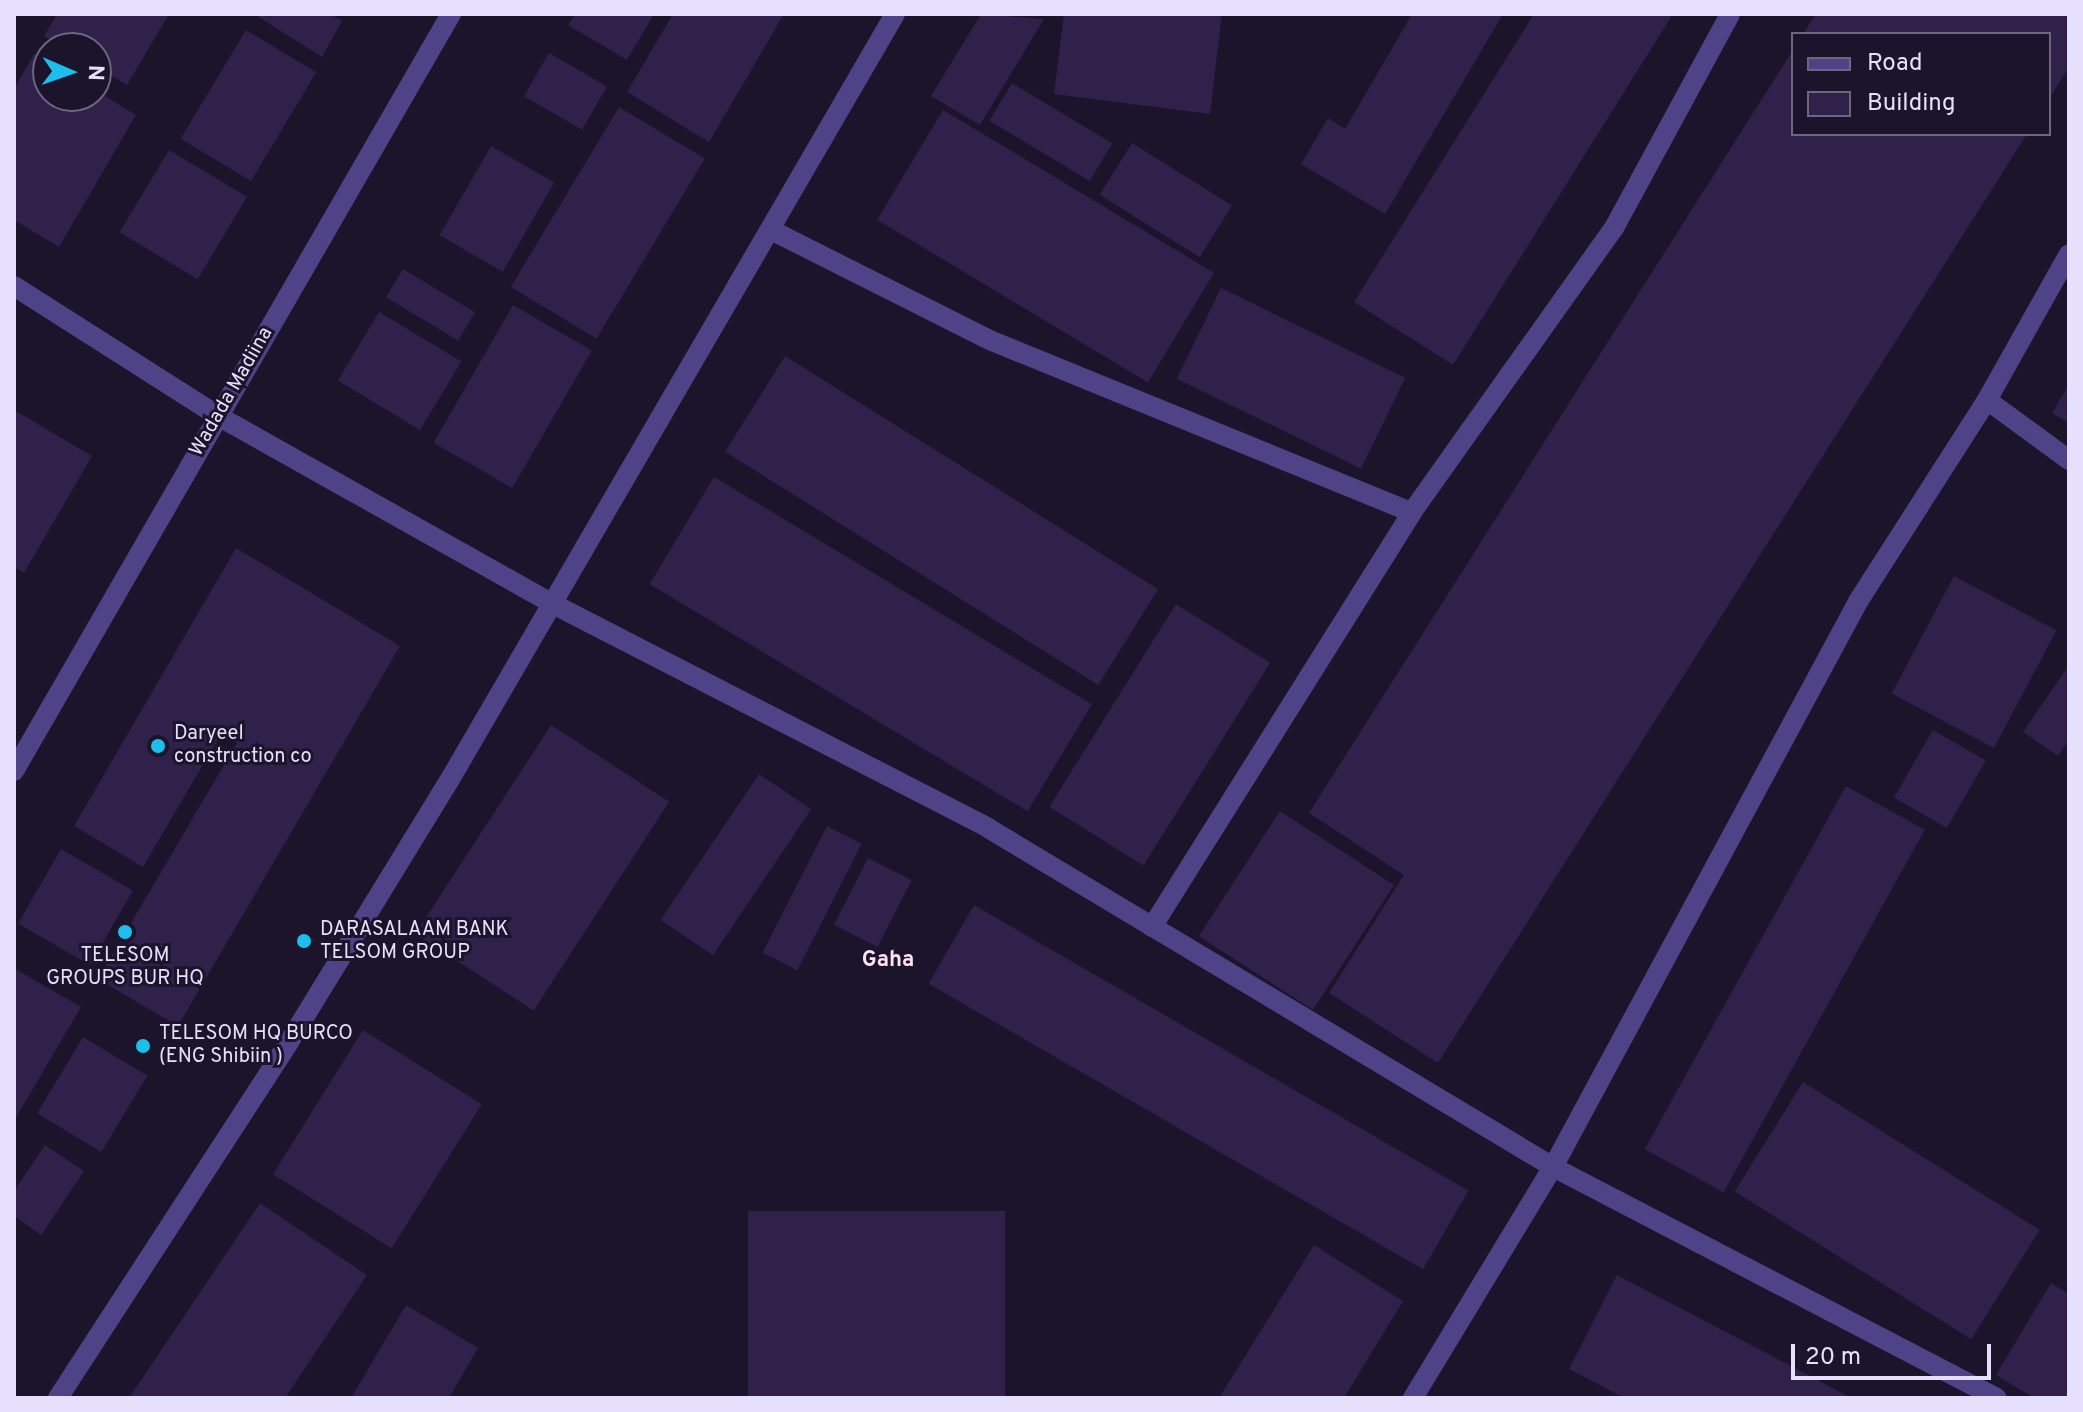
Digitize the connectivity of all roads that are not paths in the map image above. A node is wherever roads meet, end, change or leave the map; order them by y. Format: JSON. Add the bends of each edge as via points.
{"nodes":[{"id":1,"x":451,"y":14,"type":"edge"},
{"id":2,"x":895,"y":14,"type":"edge"},
{"id":3,"x":1730,"y":14,"type":"edge"},
{"id":4,"x":771,"y":230,"type":"junction"},
{"id":5,"x":2069,"y":254,"type":"edge"},
{"id":6,"x":14,"y":286,"type":"edge"},
{"id":7,"x":1987,"y":400,"type":"junction"},
{"id":8,"x":218,"y":416,"type":"junction"},
{"id":9,"x":2069,"y":460,"type":"edge"},
{"id":10,"x":1412,"y":512,"type":"junction"},
{"id":11,"x":555,"y":605,"type":"junction"},
{"id":12,"x":14,"y":771,"type":"edge"},
{"id":13,"x":1152,"y":927,"type":"junction"},
{"id":14,"x":1553,"y":1167,"type":"junction"},
{"id":15,"x":58,"y":1398,"type":"edge"},
{"id":16,"x":1413,"y":1398,"type":"edge"},
{"id":17,"x":1997,"y":1398,"type":"edge"}],
"edges":[{"from":1,"to":8,"type":"street","name":"Wadada Madiina"},
{"from":2,"to":4,"type":"street"},
{"from":3,"to":10,"type":"street","via":[[1614,228]]},
{"from":4,"to":10,"type":"street","via":[[992,341]]},
{"from":4,"to":11,"type":"street"},
{"from":5,"to":7,"type":"street"},
{"from":6,"to":8,"type":"street"},
{"from":7,"to":9,"type":"street"},
{"from":7,"to":14,"type":"street","via":[[1859,600]]},
{"from":8,"to":11,"type":"street"},
{"from":8,"to":12,"type":"street","name":"Wadada Madiina"},
{"from":10,"to":13,"type":"street"},
{"from":11,"to":13,"type":"street","via":[[988,828]]},
{"from":11,"to":15,"type":"street","via":[[297,1029]]},
{"from":13,"to":14,"type":"street"},
{"from":14,"to":16,"type":"street"},
{"from":14,"to":17,"type":"street"}]}
